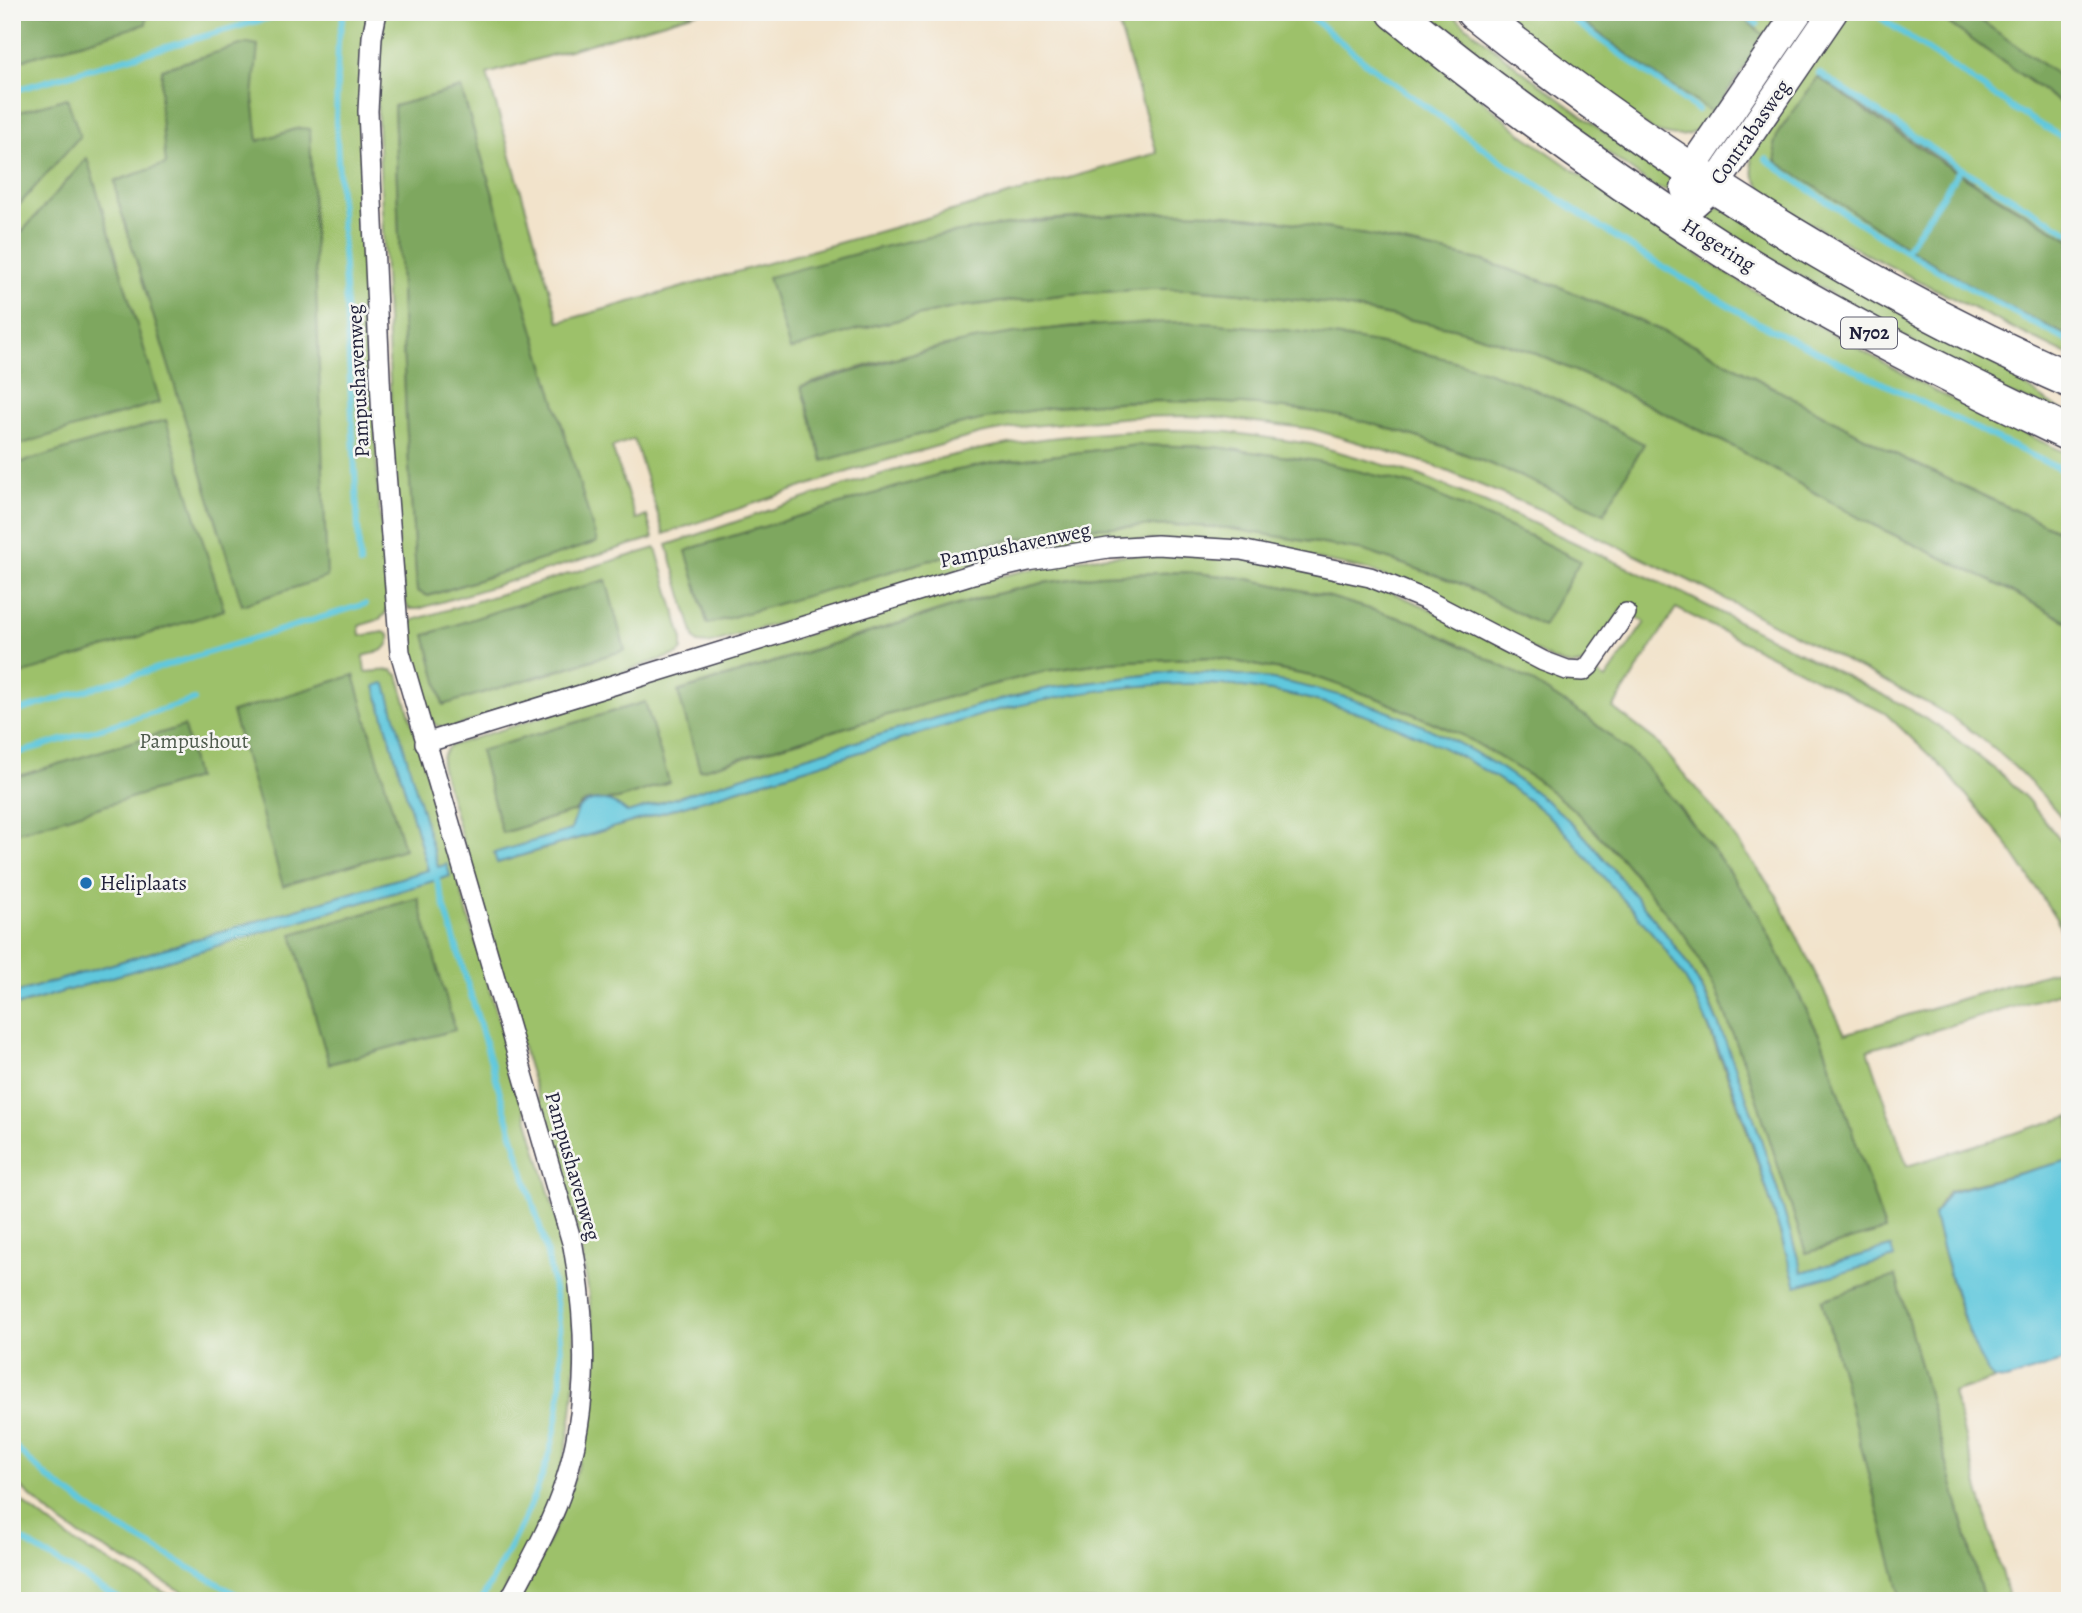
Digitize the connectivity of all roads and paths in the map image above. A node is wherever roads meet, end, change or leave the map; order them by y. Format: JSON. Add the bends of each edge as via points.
{"nodes":[{"id":1,"x":377,"y":12,"type":"edge"},
{"id":2,"x":1395,"y":12,"type":"edge"},
{"id":3,"x":1474,"y":12,"type":"edge"},
{"id":4,"x":1798,"y":12,"type":"edge"},
{"id":5,"x":1833,"y":12,"type":"edge"},
{"id":6,"x":1703,"y":177,"type":"junction"},
{"id":7,"x":1676,"y":219,"type":"junction"},
{"id":8,"x":2070,"y":380,"type":"edge"},
{"id":9,"x":2070,"y":434,"type":"edge"},
{"id":10,"x":1626,"y":613,"type":"dead end"},
{"id":11,"x":425,"y":743,"type":"junction"},
{"id":12,"x":509,"y":1601,"type":"edge"}],
"edges":[{"from":1,"to":11,"type":"street","name":"Pampushavenweg","via":[[368,111],[382,421],[400,652]]},
{"from":2,"to":7,"type":"highway","name":"Hogering","number":"N702","via":[[1523,112]]},
{"from":3,"to":6,"type":"highway","number":"N702"},
{"from":4,"to":6,"type":"street","name":"Contrabasweg"},
{"from":5,"to":6,"type":"street","name":"Contrabasweg"},
{"from":6,"to":7,"type":"street","name":"Contrabasweg"},
{"from":6,"to":8,"type":"highway","number":"N702","via":[[1846,266]]},
{"from":7,"to":9,"type":"highway","name":"Hogering","number":"N702","via":[[1867,332]]},
{"from":10,"to":11,"type":"street","name":"Pampushavenweg","via":[[1589,666],[1583,671],[1567,670],[1370,577],[1241,550],[1108,548],[973,574]]},
{"from":11,"to":12,"type":"street","name":"Pampushavenweg","via":[[573,1246],[582,1295],[583,1392],[574,1452],[548,1525]]}]}
